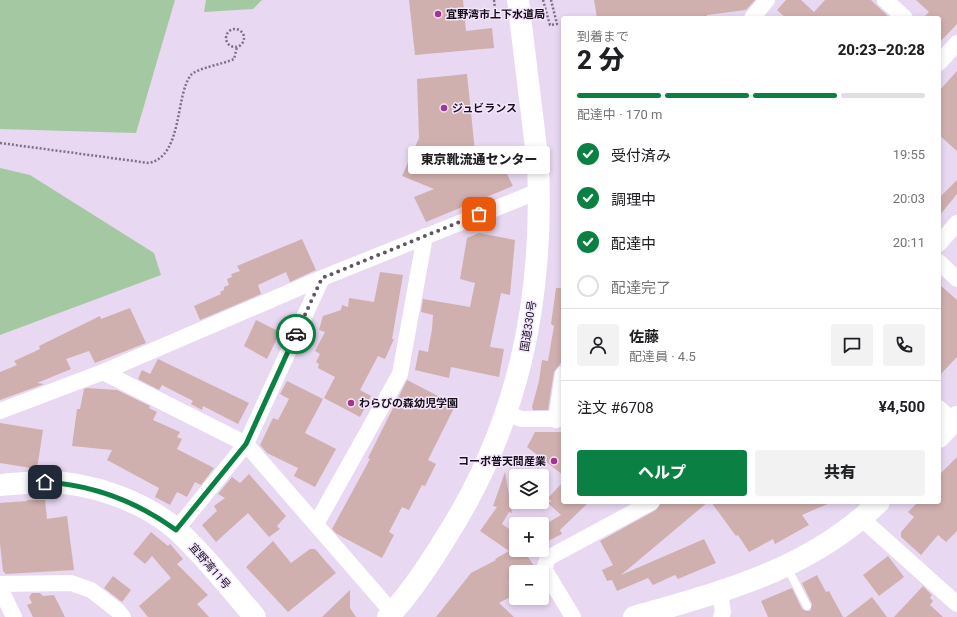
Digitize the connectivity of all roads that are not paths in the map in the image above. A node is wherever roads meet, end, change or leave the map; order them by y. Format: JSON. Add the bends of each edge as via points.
{"nodes":[{"id":1,"x":518,"y":0,"type":"edge"},
{"id":2,"x":767,"y":0,"type":"edge"},
{"id":3,"x":885,"y":0,"type":"edge"},
{"id":4,"x":756,"y":16,"type":"edge"},
{"id":5,"x":903,"y":16,"type":"edge"},
{"id":6,"x":957,"y":44,"type":"edge"},
{"id":7,"x":941,"y":56,"type":"edge"},
{"id":8,"x":539,"y":191,"type":"junction"},
{"id":9,"x":957,"y":223,"type":"edge"},
{"id":10,"x":425,"y":236,"type":"junction"},
{"id":11,"x":941,"y":242,"type":"edge"},
{"id":12,"x":941,"y":264,"type":"edge"},
{"id":13,"x":322,"y":278,"type":"junction"},
{"id":14,"x":957,"y":279,"type":"edge"},
{"id":15,"x":103,"y":372,"type":"junction"},
{"id":16,"x":561,"y":404,"type":"edge"},
{"id":17,"x":0,"y":411,"type":"edge"},
{"id":18,"x":507,"y":413,"type":"junction"},
{"id":19,"x":560,"y":419,"type":"edge"},
{"id":20,"x":246,"y":444,"type":"junction"},
{"id":21,"x":0,"y":485,"type":"edge"},
{"id":22,"x":648,"y":504,"type":"edge"},
{"id":23,"x":877,"y":504,"type":"edge"},
{"id":24,"x":862,"y":519,"type":"junction"},
{"id":25,"x":316,"y":524,"type":"junction"},
{"id":26,"x":176,"y":530,"type":"junction"},
{"id":27,"x":787,"y":567,"type":"junction"},
{"id":28,"x":0,"y":584,"type":"edge"},
{"id":29,"x":0,"y":588,"type":"edge"},
{"id":30,"x":720,"y":593,"type":"junction"},
{"id":31,"x":954,"y":597,"type":"edge"},
{"id":32,"x":807,"y":606,"type":"dead end"},
{"id":33,"x":390,"y":614,"type":"edge"},
{"id":34,"x":14,"y":617,"type":"edge"},
{"id":35,"x":123,"y":617,"type":"edge"},
{"id":36,"x":255,"y":617,"type":"edge"},
{"id":37,"x":573,"y":617,"type":"edge"},
{"id":38,"x":634,"y":617,"type":"edge"},
{"id":39,"x":721,"y":617,"type":"edge"}],
"edges":[{"from":1,"to":8,"type":"main road","name":"国道330号"},
{"from":2,"to":4,"type":"street"},
{"from":3,"to":5,"type":"street"},
{"from":6,"to":7,"type":"street"},
{"from":8,"to":10,"type":"street"},
{"from":8,"to":18,"type":"main road","name":"国道330号","via":[[532,311],[525,350]]},
{"from":9,"to":11,"type":"street"},
{"from":10,"to":13,"type":"street"},
{"from":10,"to":25,"type":"street","via":[[400,374]]},
{"from":12,"to":14,"type":"street"},
{"from":13,"to":15,"type":"street"},
{"from":13,"to":20,"type":"street"},
{"from":15,"to":17,"type":"street"},
{"from":15,"to":20,"type":"street"},
{"from":16,"to":19,"type":"street"},
{"from":18,"to":19,"type":"street","via":[[522,419]]},
{"from":18,"to":33,"type":"main road","name":"国道330号","via":[[483,471],[459,517]]},
{"from":20,"to":25,"type":"street"},
{"from":20,"to":26,"type":"street"},
{"from":21,"to":26,"type":"main road","name":"宜野湾11号","via":[[64,483],[102,491],[146,510]]},
{"from":22,"to":37,"type":"street","via":[[548,558],[544,569]]},
{"from":23,"to":24,"type":"main road"},
{"from":24,"to":27,"type":"main road"},
{"from":24,"to":31,"type":"street"},
{"from":25,"to":33,"type":"street"},
{"from":26,"to":36,"type":"main road","name":"宜野湾11号"},
{"from":27,"to":30,"type":"main road"},
{"from":27,"to":32,"type":"lane"},
{"from":28,"to":35,"type":"street","via":[[71,583],[91,590]]},
{"from":29,"to":34,"type":"street"},
{"from":30,"to":38,"type":"main road"},
{"from":30,"to":39,"type":"street","via":[[723,612]]}]}
